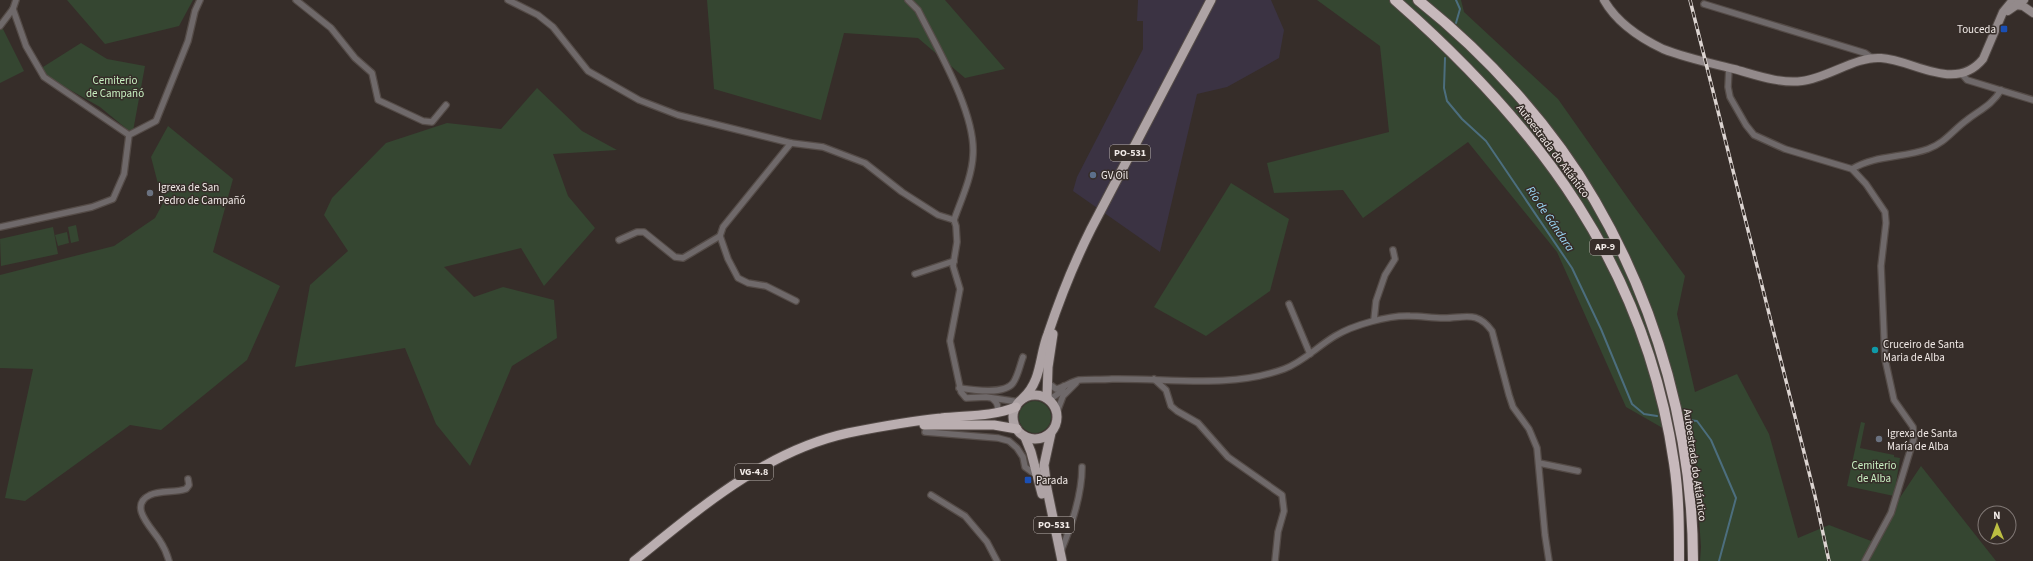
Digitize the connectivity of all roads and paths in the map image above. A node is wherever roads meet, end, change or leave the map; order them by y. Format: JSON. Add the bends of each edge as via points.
{"nodes":[{"id":1,"x":16,"y":0,"type":"edge"},
{"id":2,"x":200,"y":0,"type":"edge"},
{"id":3,"x":296,"y":0,"type":"edge"},
{"id":4,"x":508,"y":0,"type":"edge"},
{"id":5,"x":908,"y":0,"type":"edge"},
{"id":6,"x":1211,"y":0,"type":"edge"},
{"id":7,"x":1395,"y":0,"type":"edge"},
{"id":8,"x":1418,"y":0,"type":"edge"},
{"id":9,"x":1604,"y":0,"type":"edge"},
{"id":10,"x":2024,"y":0,"type":"edge"},
{"id":11,"x":2014,"y":2,"type":"edge"},
{"id":12,"x":1704,"y":4,"type":"dead end"},
{"id":13,"x":13,"y":9,"type":"junction"},
{"id":14,"x":2033,"y":13,"type":"edge"},
{"id":15,"x":0,"y":26,"type":"edge"},
{"id":16,"x":1872,"y":58,"type":"junction"},
{"id":17,"x":1729,"y":68,"type":"junction"},
{"id":18,"x":1961,"y":73,"type":"junction"},
{"id":19,"x":2002,"y":90,"type":"junction"},
{"id":20,"x":2033,"y":100,"type":"edge"},
{"id":21,"x":446,"y":105,"type":"dead end"},
{"id":22,"x":129,"y":136,"type":"junction"},
{"id":23,"x":791,"y":143,"type":"junction"},
{"id":24,"x":1852,"y":169,"type":"junction"},
{"id":25,"x":954,"y":220,"type":"junction"},
{"id":26,"x":0,"y":226,"type":"edge"},
{"id":27,"x":720,"y":236,"type":"junction"},
{"id":28,"x":619,"y":240,"type":"dead end"},
{"id":29,"x":1393,"y":250,"type":"dead end"},
{"id":30,"x":954,"y":261,"type":"junction"},
{"id":31,"x":915,"y":274,"type":"dead end"},
{"id":32,"x":796,"y":301,"type":"dead end"},
{"id":33,"x":1289,"y":304,"type":"dead end"},
{"id":34,"x":1057,"y":310,"type":"junction"},
{"id":35,"x":1374,"y":320,"type":"junction"},
{"id":36,"x":1310,"y":354,"type":"junction"},
{"id":37,"x":1023,"y":357,"type":"dead end"},
{"id":38,"x":1154,"y":379,"type":"junction"},
{"id":39,"x":1079,"y":380,"type":"junction"},
{"id":40,"x":1046,"y":382,"type":"junction"},
{"id":41,"x":1064,"y":386,"type":"junction"},
{"id":42,"x":959,"y":388,"type":"junction"},
{"id":43,"x":993,"y":399,"type":"junction"},
{"id":44,"x":1048,"y":399,"type":"junction"},
{"id":45,"x":1019,"y":402,"type":"junction"},
{"id":46,"x":1057,"y":412,"type":"junction"},
{"id":47,"x":997,"y":413,"type":"junction"},
{"id":48,"x":895,"y":425,"type":"junction"},
{"id":49,"x":1017,"y":429,"type":"junction"},
{"id":50,"x":925,"y":432,"type":"dead end"},
{"id":51,"x":1051,"y":433,"type":"junction"},
{"id":52,"x":1025,"y":437,"type":"junction"},
{"id":53,"x":1539,"y":463,"type":"junction"},
{"id":54,"x":1082,"y":467,"type":"dead end"},
{"id":55,"x":1578,"y":471,"type":"dead end"},
{"id":56,"x":1038,"y":476,"type":"junction"},
{"id":57,"x":188,"y":479,"type":"dead end"},
{"id":58,"x":931,"y":495,"type":"dead end"},
{"id":59,"x":1069,"y":529,"type":"junction"},
{"id":60,"x":1055,"y":530,"type":"junction"},
{"id":61,"x":1060,"y":558,"type":"edge"},
{"id":62,"x":169,"y":561,"type":"edge"},
{"id":63,"x":634,"y":561,"type":"edge"},
{"id":64,"x":997,"y":561,"type":"edge"},
{"id":65,"x":1275,"y":561,"type":"edge"},
{"id":66,"x":1549,"y":561,"type":"edge"},
{"id":67,"x":1679,"y":561,"type":"edge"},
{"id":68,"x":1693,"y":561,"type":"edge"},
{"id":69,"x":1865,"y":561,"type":"edge"}],
"edges":[{"from":1,"to":13,"type":"street"},
{"from":2,"to":22,"type":"street","via":[[188,41],[156,121]]},
{"from":3,"to":21,"type":"street","via":[[331,28],[355,58],[372,73],[378,100],[423,121],[432,122]]},
{"from":4,"to":23,"type":"street","via":[[538,15],[553,27],[588,71],[638,100],[678,115]]},
{"from":5,"to":25,"type":"street","via":[[918,10],[959,95],[973,138],[972,165]]},
{"from":6,"to":34,"type":"main road","number":"PO-531","via":[[1090,228]]},
{"from":7,"to":67,"type":"highway","name":"Autoestrada do Atlántico","number":"AP-9","via":[[1468,68],[1505,108],[1568,187],[1605,247],[1632,307],[1661,396],[1674,463],[1679,519]]},
{"from":8,"to":68,"type":"highway","name":"Autoestrada do Atlántico","number":"AP-9","via":[[1470,46],[1513,90],[1557,143],[1595,201],[1627,264],[1664,362],[1681,432],[1690,503]]},
{"from":9,"to":17,"type":"main road","via":[[1621,21],[1650,43],[1684,56]]},
{"from":10,"to":11,"type":"main road"},
{"from":11,"to":14,"type":"main road"},
{"from":11,"to":18,"type":"main road","via":[[2003,12],[1983,59],[1974,68]]},
{"from":12,"to":16,"type":"street","via":[[1864,53]]},
{"from":13,"to":15,"type":"street"},
{"from":13,"to":22,"type":"street","via":[[26,46],[44,77]]},
{"from":16,"to":17,"type":"main road","via":[[1828,75],[1803,81],[1780,80]]},
{"from":16,"to":18,"type":"main road","via":[[1887,58],[1940,74]]},
{"from":17,"to":24,"type":"street","via":[[1730,96],[1754,135],[1785,149]]},
{"from":18,"to":19,"type":"street","via":[[1967,80]]},
{"from":19,"to":20,"type":"street"},
{"from":19,"to":24,"type":"street","via":[[1994,101],[1966,120],[1948,139],[1928,149],[1863,162]]},
{"from":22,"to":26,"type":"street","via":[[124,174],[114,199],[92,207]]},
{"from":23,"to":25,"type":"street","via":[[823,147],[865,163],[938,216]]},
{"from":23,"to":27,"type":"street","via":[[723,227]]},
{"from":24,"to":69,"type":"street","via":[[1885,212],[1881,266],[1885,359],[1894,400],[1913,427],[1914,434],[1894,506]]},
{"from":25,"to":30,"type":"street","via":[[957,242]]},
{"from":27,"to":28,"type":"street","via":[[683,258],[675,257],[644,232],[637,232]]},
{"from":27,"to":32,"type":"street","via":[[728,260],[738,278],[748,283],[766,286]]},
{"from":29,"to":35,"type":"street","via":[[1394,263],[1385,275],[1376,301]]},
{"from":30,"to":31,"type":"street"},
{"from":30,"to":42,"type":"street","via":[[954,275],[960,289],[950,341]]},
{"from":33,"to":36,"type":"street"},
{"from":34,"to":40,"type":"main road","number":"PO-531"},
{"from":34,"to":45,"type":"main road","number":"PO-531","via":[[1047,335],[1036,383]]},
{"from":35,"to":36,"type":"street","via":[[1336,335]]},
{"from":35,"to":53,"type":"street","via":[[1403,316],[1447,318],[1465,315],[1479,318],[1486,323],[1492,331],[1513,406],[1529,429],[1537,448]]},
{"from":36,"to":38,"type":"street","via":[[1285,368],[1259,376],[1198,382]]},
{"from":37,"to":42,"type":"street","via":[[1013,383],[1006,389]]},
{"from":38,"to":39,"type":"street"},
{"from":38,"to":65,"type":"street","via":[[1166,390],[1171,406],[1198,423],[1228,456],[1282,495],[1284,511],[1278,532]]},
{"from":39,"to":41,"type":"street"},
{"from":39,"to":46,"type":"street","via":[[1066,392]]},
{"from":40,"to":41,"type":"street","via":[[1056,389]]},
{"from":40,"to":44,"type":"main road","number":"PO-531"},
{"from":41,"to":44,"type":"street","via":[[1062,391]]},
{"from":42,"to":43,"type":"street","via":[[966,398]]},
{"from":43,"to":45,"type":"street"},
{"from":43,"to":47,"type":"street","via":[[999,408]]},
{"from":44,"to":45,"type":"main road","via":[[1035,395]]},
{"from":44,"to":46,"type":"main road"},
{"from":45,"to":47,"type":"highway","number":"VG-4.8"},
{"from":45,"to":49,"type":"main road","via":[[1013,416]]},
{"from":46,"to":51,"type":"main road","number":"PO-531","via":[[1056,423]]},
{"from":47,"to":48,"type":"highway","number":"VG-4.8"},
{"from":48,"to":49,"type":"highway","number":"VG-4.8","via":[[994,425]]},
{"from":48,"to":63,"type":"highway","number":"VG-4.8","via":[[847,433],[816,443],[768,464],[733,484]]},
{"from":49,"to":52,"type":"main road","number":"PO-531"},
{"from":50,"to":56,"type":"street","via":[[1009,441],[1017,448],[1025,467]]},
{"from":51,"to":52,"type":"main road","via":[[1042,438]]},
{"from":51,"to":60,"type":"main road","number":"PO-531","via":[[1044,465]]},
{"from":52,"to":56,"type":"main road","number":"PO-531"},
{"from":53,"to":55,"type":"street"},
{"from":53,"to":66,"type":"street"},
{"from":54,"to":59,"type":"street","via":[[1082,482]]},
{"from":56,"to":61,"type":"main road","number":"PO-531"},
{"from":57,"to":62,"type":"street","via":[[189,485],[186,489],[161,491],[143,500],[141,505],[142,515],[160,540]]},
{"from":58,"to":64,"type":"street","via":[[964,516],[986,542]]},
{"from":59,"to":60,"type":"street","via":[[1061,534]]},
{"from":59,"to":61,"type":"street"},
{"from":60,"to":61,"type":"main road","number":"PO-531"}]}
